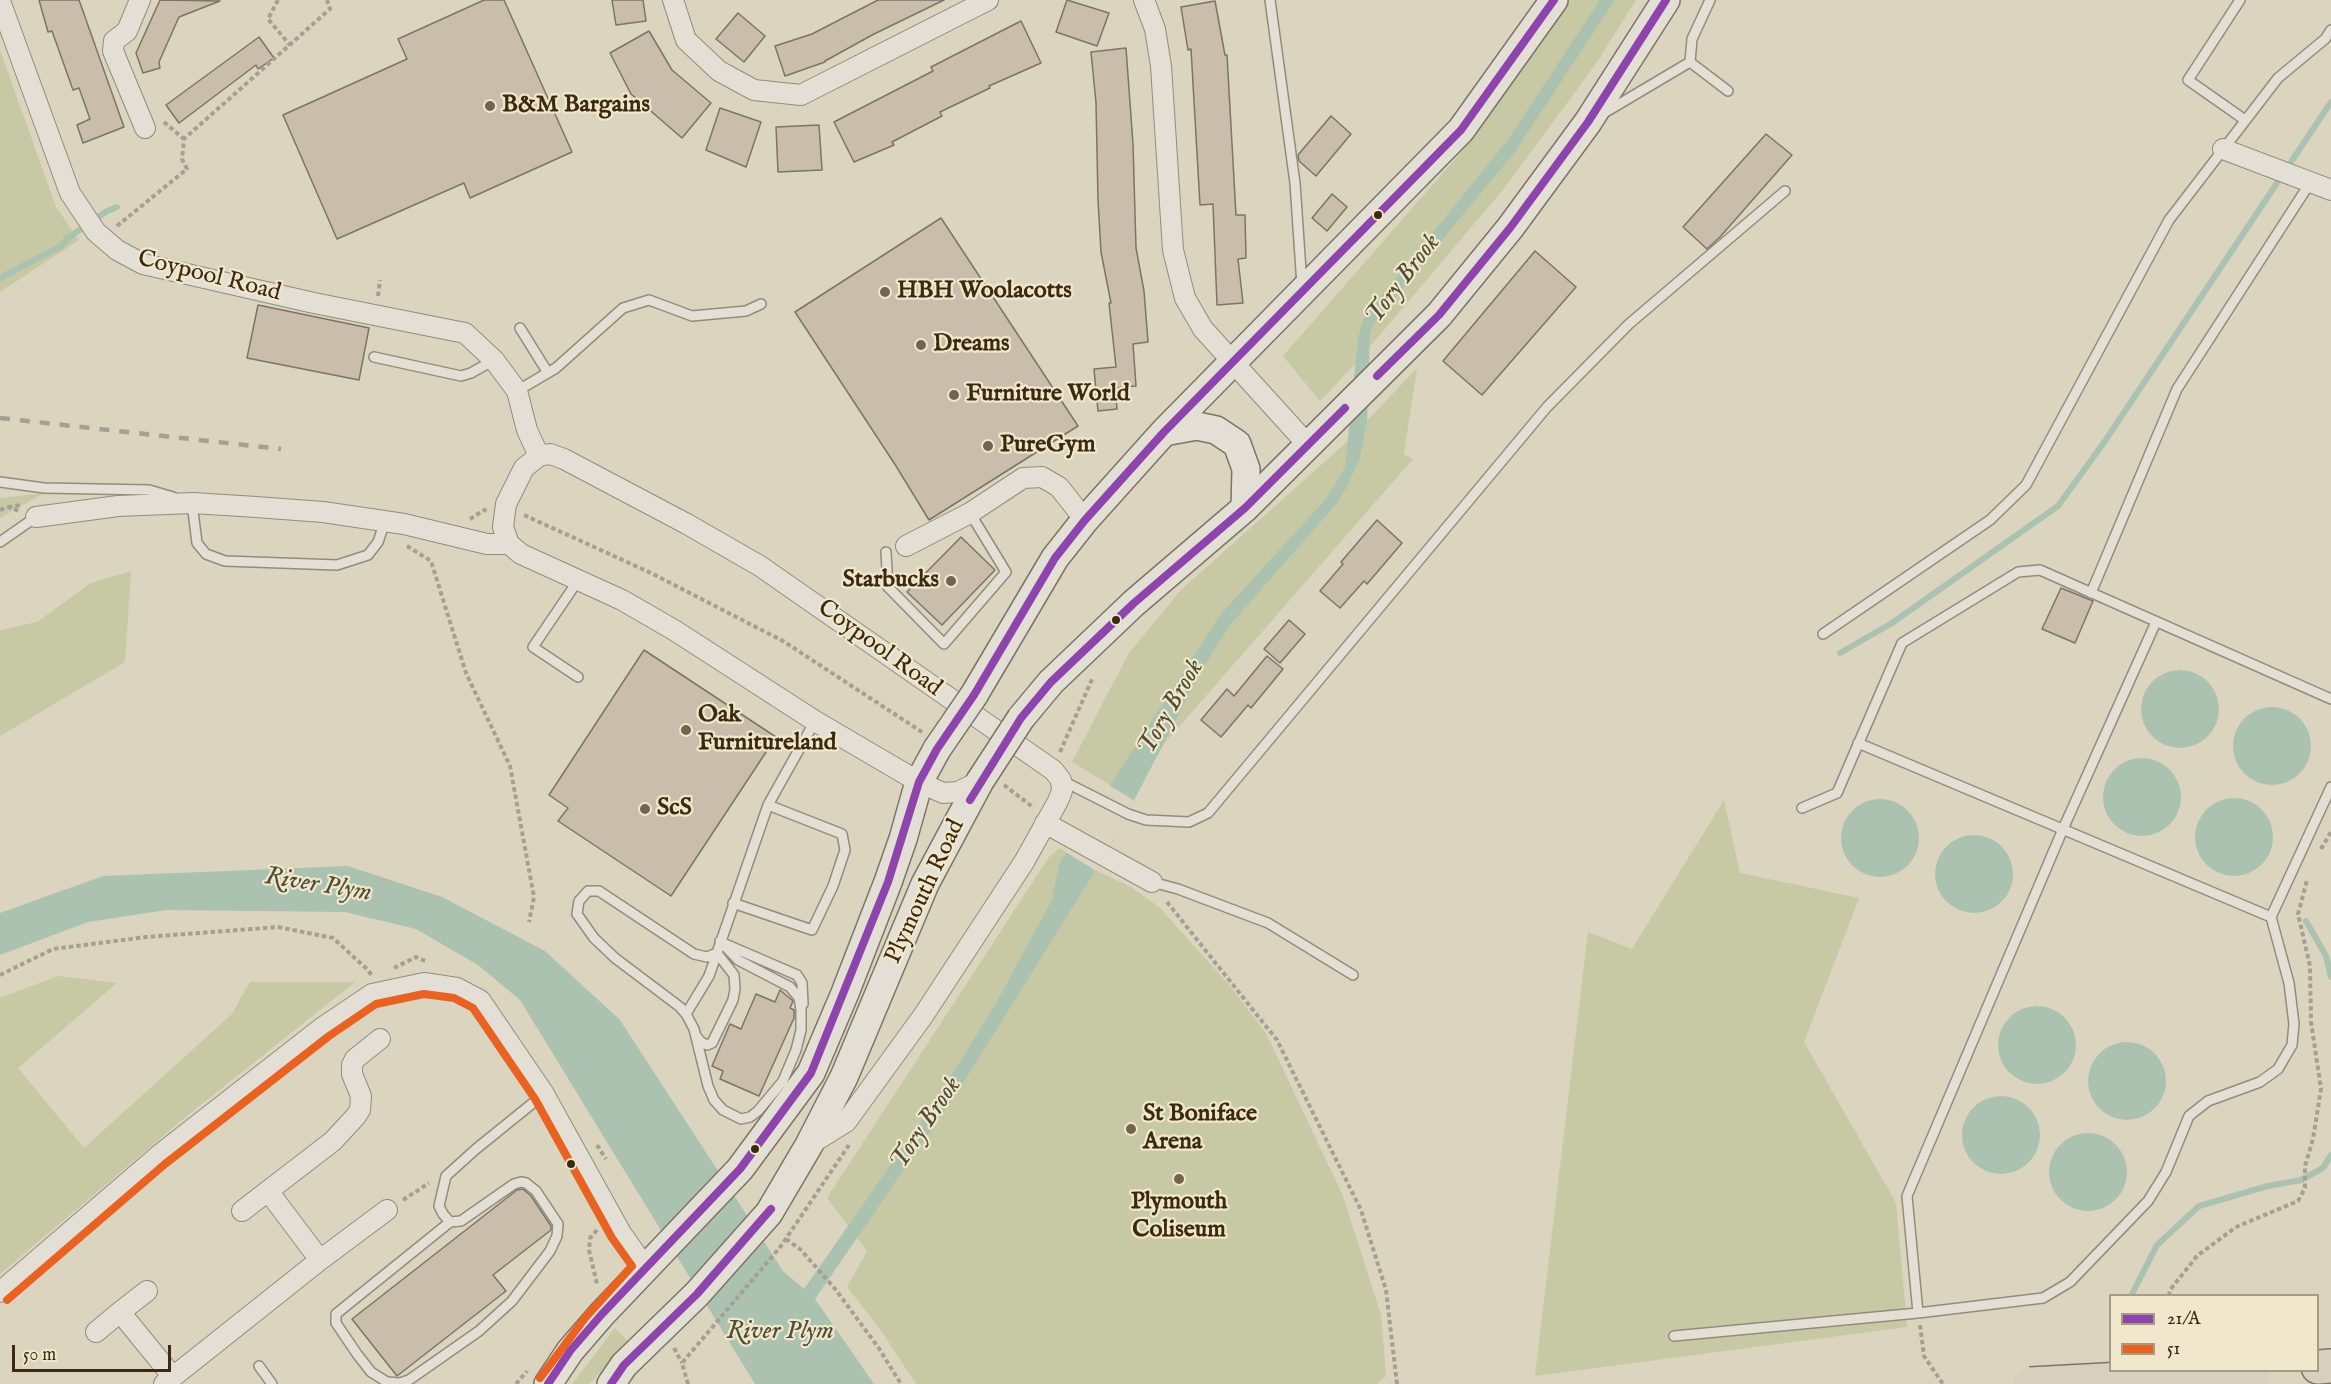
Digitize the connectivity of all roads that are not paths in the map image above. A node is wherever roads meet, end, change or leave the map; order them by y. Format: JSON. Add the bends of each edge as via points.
{"nodes":[{"id":1,"x":140,"y":0,"type":"edge"},
{"id":2,"x":673,"y":0,"type":"edge"},
{"id":3,"x":988,"y":0,"type":"edge"},
{"id":4,"x":1144,"y":0,"type":"edge"},
{"id":5,"x":1270,"y":0,"type":"edge"},
{"id":6,"x":1554,"y":0,"type":"edge"},
{"id":7,"x":1665,"y":0,"type":"edge"},
{"id":8,"x":1710,"y":0,"type":"edge"},
{"id":9,"x":2240,"y":0,"type":"edge"},
{"id":10,"x":0,"y":1,"type":"edge"},
{"id":11,"x":2331,"y":30,"type":"edge"},
{"id":12,"x":1690,"y":62,"type":"junction"},
{"id":13,"x":1728,"y":91,"type":"dead end"},
{"id":14,"x":2245,"y":120,"type":"junction"},
{"id":15,"x":1588,"y":122,"type":"junction"},
{"id":16,"x":145,"y":128,"type":"dead end"},
{"id":17,"x":2223,"y":148,"type":"junction"},
{"id":18,"x":2310,"y":183,"type":"junction"},
{"id":19,"x":2331,"y":190,"type":"edge"},
{"id":20,"x":1785,"y":191,"type":"dead end"},
{"id":21,"x":1302,"y":291,"type":"junction"},
{"id":22,"x":761,"y":304,"type":"dead end"},
{"id":23,"x":520,"y":328,"type":"dead end"},
{"id":24,"x":374,"y":357,"type":"dead end"},
{"id":25,"x":494,"y":360,"type":"junction"},
{"id":26,"x":1231,"y":362,"type":"junction"},
{"id":27,"x":548,"y":373,"type":"junction"},
{"id":28,"x":517,"y":391,"type":"junction"},
{"id":29,"x":1164,"y":432,"type":"junction"},
{"id":30,"x":1308,"y":445,"type":"junction"},
{"id":31,"x":539,"y":456,"type":"junction"},
{"id":32,"x":0,"y":482,"type":"edge"},
{"id":33,"x":193,"y":503,"type":"junction"},
{"id":34,"x":1245,"y":508,"type":"junction"},
{"id":35,"x":970,"y":513,"type":"junction"},
{"id":36,"x":36,"y":517,"type":"joint"},
{"id":37,"x":1085,"y":520,"type":"junction"},
{"id":38,"x":394,"y":522,"type":"junction"},
{"id":39,"x":0,"y":542,"type":"edge"},
{"id":40,"x":508,"y":544,"type":"junction"},
{"id":41,"x":906,"y":546,"type":"dead end"},
{"id":42,"x":886,"y":552,"type":"dead end"},
{"id":43,"x":579,"y":579,"type":"junction"},
{"id":44,"x":2091,"y":593,"type":"junction"},
{"id":45,"x":2156,"y":622,"type":"junction"},
{"id":46,"x":1823,"y":634,"type":"dead end"},
{"id":47,"x":578,"y":677,"type":"dead end"},
{"id":48,"x":2331,"y":699,"type":"edge"},
{"id":49,"x":815,"y":721,"type":"junction"},
{"id":50,"x":1858,"y":743,"type":"junction"},
{"id":51,"x":1057,"y":775,"type":"junction"},
{"id":52,"x":919,"y":782,"type":"junction"},
{"id":53,"x":991,"y":782,"type":"junction"},
{"id":54,"x":2331,"y":787,"type":"edge"},
{"id":55,"x":768,"y":805,"type":"junction"},
{"id":56,"x":1802,"y":808,"type":"dead end"},
{"id":57,"x":1046,"y":823,"type":"junction"},
{"id":58,"x":2063,"y":830,"type":"junction"},
{"id":59,"x":1152,"y":882,"type":"joint"},
{"id":60,"x":733,"y":903,"type":"junction"},
{"id":61,"x":2271,"y":917,"type":"junction"},
{"id":62,"x":720,"y":941,"type":"junction"},
{"id":63,"x":717,"y":953,"type":"junction"},
{"id":64,"x":1353,"y":975,"type":"dead end"},
{"id":65,"x":801,"y":1010,"type":"junction"},
{"id":66,"x":686,"y":1014,"type":"junction"},
{"id":67,"x":695,"y":1035,"type":"junction"},
{"id":68,"x":380,"y":1039,"type":"dead end"},
{"id":69,"x":544,"y":1094,"type":"junction"},
{"id":70,"x":809,"y":1145,"type":"junction"},
{"id":71,"x":268,"y":1191,"type":"junction"},
{"id":72,"x":387,"y":1210,"type":"road end"},
{"id":73,"x":242,"y":1211,"type":"dead end"},
{"id":74,"x":450,"y":1222,"type":"junction"},
{"id":75,"x":320,"y":1260,"type":"junction"},
{"id":76,"x":645,"y":1267,"type":"junction"},
{"id":77,"x":147,"y":1291,"type":"dead end"},
{"id":78,"x":0,"y":1292,"type":"edge"},
{"id":79,"x":120,"y":1312,"type":"junction"},
{"id":80,"x":1918,"y":1313,"type":"junction"},
{"id":81,"x":96,"y":1332,"type":"dead end"},
{"id":82,"x":1674,"y":1336,"type":"dead end"},
{"id":83,"x":259,"y":1366,"type":"dead end"},
{"id":84,"x":2244,"y":1372,"type":"edge"},
{"id":85,"x":169,"y":1380,"type":"edge"},
{"id":86,"x":272,"y":1384,"type":"edge"},
{"id":87,"x":548,"y":1384,"type":"edge"},
{"id":88,"x":611,"y":1384,"type":"edge"},
{"id":89,"x":2030,"y":1384,"type":"edge"}],
"edges":[{"from":1,"to":16,"type":"street","via":[[127,31],[114,41],[113,51]]},
{"from":2,"to":3,"type":"street","via":[[686,40],[719,71],[754,90],[801,95]]},
{"from":4,"to":26,"type":"street","via":[[1155,28],[1161,66],[1173,250],[1185,298],[1203,329]]},
{"from":5,"to":21,"type":"lane","via":[[1295,183]]},
{"from":6,"to":21,"type":"main road","name":"Plymouth Road","via":[[1461,130]]},
{"from":7,"to":15,"type":"main road","name":"Plymouth Road"},
{"from":8,"to":12,"type":"lane","via":[[1692,39]]},
{"from":9,"to":14,"type":"lane","via":[[2188,80]]},
{"from":10,"to":25,"type":"street","name":"Coypool Road","via":[[70,193],[96,232],[117,250],[143,264],[465,333]]},
{"from":11,"to":14,"type":"lane","via":[[2278,78]]},
{"from":12,"to":13,"type":"lane"},
{"from":12,"to":15,"type":"lane"},
{"from":14,"to":17,"type":"lane"},
{"from":15,"to":30,"type":"main road","name":"Plymouth Road","via":[[1510,228],[1439,315]]},
{"from":17,"to":18,"type":"street"},
{"from":17,"to":46,"type":"lane","via":[[2169,220],[2026,485],[1990,520]]},
{"from":18,"to":19,"type":"street"},
{"from":18,"to":44,"type":"lane","via":[[2177,388]]},
{"from":20,"to":51,"type":"lane","via":[[1629,324],[1547,407],[1208,813],[1189,822],[1146,820]]},
{"from":21,"to":26,"type":"main road","name":"Plymouth Road"},
{"from":22,"to":27,"type":"lane","via":[[746,311],[692,316],[649,300],[623,308]]},
{"from":23,"to":27,"type":"lane"},
{"from":24,"to":25,"type":"lane","via":[[461,376]]},
{"from":25,"to":28,"type":"street","name":"Coypool Road"},
{"from":26,"to":29,"type":"main road","name":"Plymouth Road"},
{"from":26,"to":30,"type":"street"},
{"from":27,"to":28,"type":"lane"},
{"from":28,"to":31,"type":"street","via":[[527,430]]},
{"from":29,"to":34,"type":"main road","via":[[1197,426],[1216,430],[1236,444],[1246,469]]},
{"from":29,"to":37,"type":"main road","name":"Plymouth Road"},
{"from":30,"to":34,"type":"main road","name":"Plymouth Road"},
{"from":31,"to":40,"type":"street","via":[[524,468],[506,504],[503,527]]},
{"from":31,"to":51,"type":"street","name":"Coypool Road","via":[[550,454],[564,459],[760,566]]},
{"from":32,"to":33,"type":"lane","via":[[44,488],[149,490]]},
{"from":33,"to":36,"type":"street","via":[[118,506]]},
{"from":33,"to":38,"type":"street","via":[[323,512]]},
{"from":33,"to":38,"type":"lane","via":[[197,543],[206,554],[225,561],[337,565],[368,555]]},
{"from":34,"to":53,"type":"main road","name":"Plymouth Road","bridge":true,"via":[[1134,603],[1051,682],[1021,718]]},
{"from":35,"to":37,"type":"street","via":[[1023,478],[1042,477],[1059,487]]},
{"from":35,"to":41,"type":"street"},
{"from":35,"to":42,"type":"lane","via":[[1006,572],[944,644],[888,587]]},
{"from":36,"to":39,"type":"lane"},
{"from":37,"to":52,"type":"main road","name":"Plymouth Road","bridge":true,"via":[[1055,558],[974,695],[934,743]]},
{"from":38,"to":40,"type":"street","via":[[487,544]]},
{"from":40,"to":43,"type":"street","via":[[521,554]]},
{"from":43,"to":47,"type":"lane","via":[[533,647]]},
{"from":43,"to":49,"type":"street","via":[[674,630]]},
{"from":44,"to":45,"type":"lane"},
{"from":44,"to":50,"type":"lane","via":[[2040,570],[2018,572],[1902,643]]},
{"from":45,"to":48,"type":"lane"},
{"from":45,"to":58,"type":"lane"},
{"from":49,"to":52,"type":"street"},
{"from":49,"to":55,"type":"lane"},
{"from":50,"to":56,"type":"lane","via":[[1837,793]]},
{"from":50,"to":58,"type":"lane"},
{"from":51,"to":57,"type":"street","via":[[1062,791]]},
{"from":52,"to":53,"type":"street","via":[[943,793]]},
{"from":52,"to":76,"type":"main road","name":"Plymouth Road","via":[[888,882],[811,1073],[729,1182]]},
{"from":53,"to":70,"type":"main road","name":"Plymouth Road","via":[[925,884],[844,1077]]},
{"from":54,"to":61,"type":"lane"},
{"from":55,"to":60,"type":"lane"},
{"from":55,"to":60,"type":"lane","via":[[842,834],[845,850],[833,886],[812,930]]},
{"from":57,"to":59,"type":"street"},
{"from":57,"to":70,"type":"street","via":[[993,912],[869,1092],[846,1122]]},
{"from":58,"to":61,"type":"lane"},
{"from":58,"to":80,"type":"lane","via":[[1907,1196]]},
{"from":59,"to":64,"type":"lane","via":[[1268,923]]},
{"from":60,"to":62,"type":"lane"},
{"from":61,"to":80,"type":"lane","via":[[2289,983],[2294,1024],[2292,1045],[2278,1069],[2260,1082],[2208,1101],[2189,1116],[2166,1172],[2148,1202],[2070,1282],[2043,1298]]},
{"from":62,"to":63,"type":"lane"},
{"from":62,"to":65,"type":"lane","via":[[738,960],[790,987],[799,998]]},
{"from":62,"to":65,"type":"lane","via":[[797,975],[803,990]]},
{"from":63,"to":66,"type":"lane","via":[[709,976]]},
{"from":63,"to":66,"type":"lane","via":[[707,957],[694,954],[599,891],[588,891],[579,901],[577,914],[594,938]]},
{"from":63,"to":67,"type":"lane","via":[[734,975],[733,1000],[712,1043],[707,1045]]},
{"from":65,"to":67,"type":"lane","via":[[796,1050],[783,1081],[750,1117],[732,1116],[714,1100]]},
{"from":66,"to":67,"type":"lane"},
{"from":68,"to":71,"type":"street","via":[[352,1065],[361,1096],[356,1116],[333,1141]]},
{"from":69,"to":74,"type":"lane","via":[[446,1176],[439,1206]]},
{"from":69,"to":76,"type":"street","via":[[611,1215]]},
{"from":69,"to":78,"type":"street","via":[[480,1000],[458,988],[424,983],[372,994],[323,1027],[158,1156]]},
{"from":70,"to":88,"type":"main road","name":"Plymouth Road","via":[[769,1213],[696,1294],[624,1365]]},
{"from":71,"to":73,"type":"street"},
{"from":71,"to":75,"type":"street"},
{"from":72,"to":75,"type":"street"},
{"from":74,"to":74,"type":"lane","via":[[461,1221],[521,1182],[536,1191],[559,1228],[537,1271],[479,1331],[409,1380],[387,1382],[371,1372],[357,1354],[336,1323],[336,1314]]},
{"from":75,"to":85,"type":"street"},
{"from":76,"to":87,"type":"main road","name":"Plymouth Road","via":[[570,1351]]},
{"from":77,"to":79,"type":"street"},
{"from":79,"to":81,"type":"street"},
{"from":79,"to":85,"type":"street"},
{"from":80,"to":82,"type":"lane"},
{"from":83,"to":86,"type":"lane"},
{"from":84,"to":89,"type":"highway","bridge":true}]}
